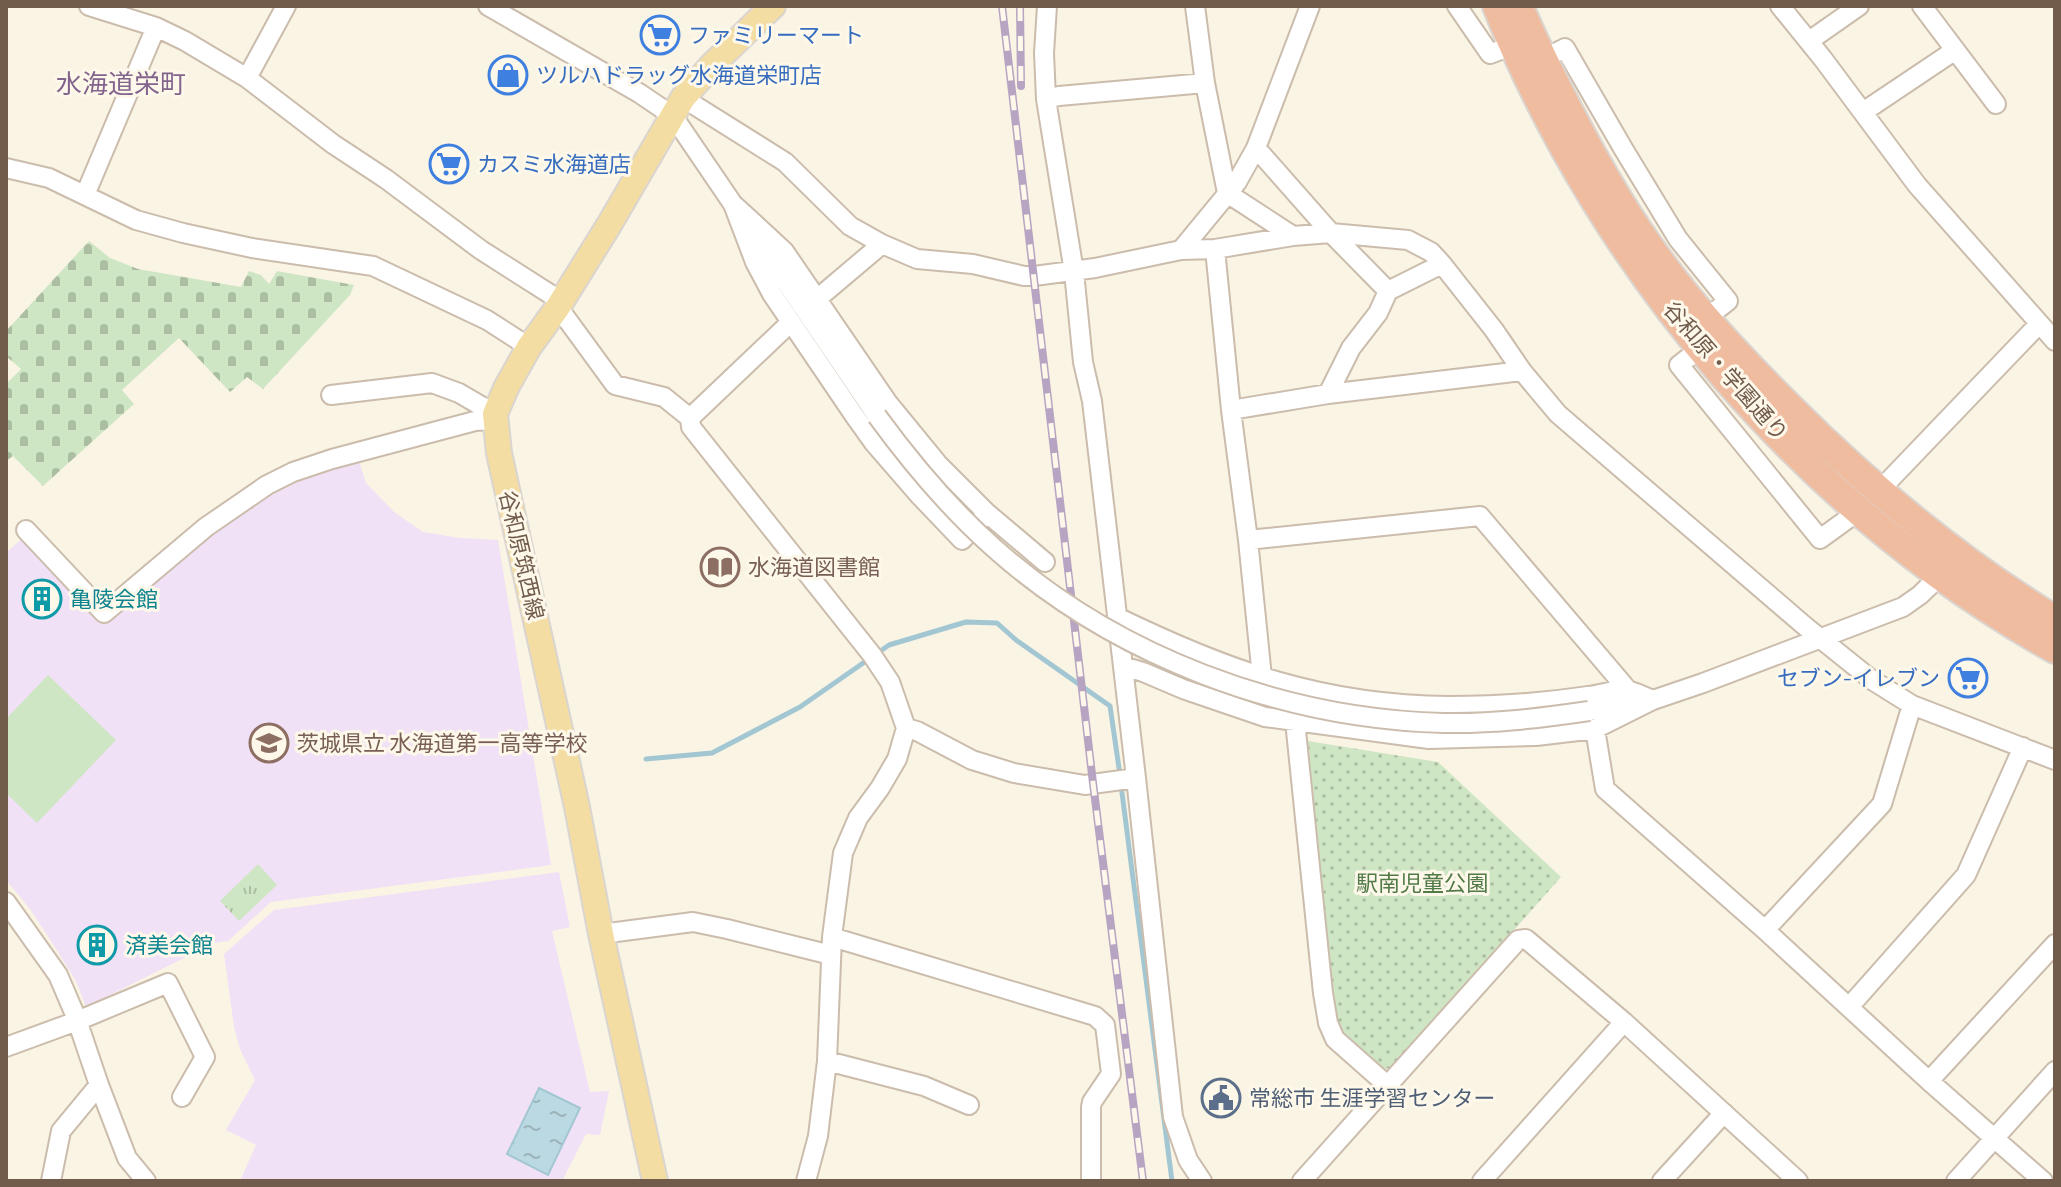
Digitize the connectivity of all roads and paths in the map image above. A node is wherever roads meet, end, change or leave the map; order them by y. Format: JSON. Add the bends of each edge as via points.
{"nodes":[{"id":1,"x":89,"y":6,"type":"edge"},
{"id":2,"x":286,"y":6,"type":"edge"},
{"id":3,"x":488,"y":6,"type":"edge"},
{"id":4,"x":1047,"y":6,"type":"edge"},
{"id":5,"x":1195,"y":6,"type":"edge"},
{"id":6,"x":1310,"y":6,"type":"edge"},
{"id":7,"x":1457,"y":6,"type":"edge"},
{"id":8,"x":1497,"y":6,"type":"edge"},
{"id":9,"x":1519,"y":6,"type":"edge"},
{"id":10,"x":1780,"y":6,"type":"edge"},
{"id":11,"x":1859,"y":6,"type":"edge"},
{"id":12,"x":1922,"y":6,"type":"edge"},
{"id":13,"x":769,"y":7,"type":"edge"},
{"id":14,"x":156,"y":27,"type":"junction"},
{"id":15,"x":1809,"y":41,"type":"junction"},
{"id":16,"x":1513,"y":45,"type":"junction"},
{"id":17,"x":1954,"y":51,"type":"junction"},
{"id":18,"x":1543,"y":59,"type":"junction"},
{"id":19,"x":247,"y":78,"type":"junction"},
{"id":20,"x":1205,"y":83,"type":"junction"},
{"id":21,"x":1046,"y":99,"type":"junction"},
{"id":22,"x":1996,"y":104,"type":"dead end"},
{"id":23,"x":678,"y":107,"type":"junction"},
{"id":24,"x":1863,"y":112,"type":"junction"},
{"id":25,"x":1256,"y":148,"type":"junction"},
{"id":26,"x":6,"y":168,"type":"edge"},
{"id":27,"x":1635,"y":168,"type":"junction"},
{"id":28,"x":1601,"y":190,"type":"junction"},
{"id":29,"x":1227,"y":193,"type":"junction"},
{"id":30,"x":85,"y":195,"type":"junction"},
{"id":31,"x":733,"y":204,"type":"junction"},
{"id":32,"x":1331,"y":233,"type":"junction"},
{"id":33,"x":1293,"y":236,"type":"junction"},
{"id":34,"x":882,"y":244,"type":"junction"},
{"id":35,"x":1215,"y":249,"type":"junction"},
{"id":36,"x":1181,"y":250,"type":"junction"},
{"id":37,"x":1442,"y":264,"type":"junction"},
{"id":38,"x":1074,"y":272,"type":"junction"},
{"id":39,"x":1388,"y":291,"type":"junction"},
{"id":40,"x":817,"y":299,"type":"junction"},
{"id":41,"x":560,"y":304,"type":"junction"},
{"id":42,"x":1705,"y":319,"type":"junction"},
{"id":43,"x":791,"y":322,"type":"junction"},
{"id":44,"x":2039,"y":324,"type":"junction"},
{"id":45,"x":2055,"y":341,"type":"edge"},
{"id":46,"x":529,"y":347,"type":"junction"},
{"id":47,"x":1701,"y":348,"type":"junction"},
{"id":48,"x":1522,"y":371,"type":"junction"},
{"id":49,"x":1328,"y":394,"type":"junction"},
{"id":50,"x":331,"y":395,"type":"dead end"},
{"id":51,"x":1231,"y":410,"type":"junction"},
{"id":52,"x":495,"y":417,"type":"junction"},
{"id":53,"x":690,"y":418,"type":"junction"},
{"id":54,"x":1869,"y":501,"type":"junction"},
{"id":55,"x":987,"y":513,"type":"junction"},
{"id":56,"x":26,"y":530,"type":"dead end"},
{"id":57,"x":1248,"y":540,"type":"junction"},
{"id":58,"x":1045,"y":562,"type":"dead end"},
{"id":59,"x":1950,"y":566,"type":"junction"},
{"id":60,"x":1117,"y":617,"type":"junction"},
{"id":61,"x":2055,"y":620,"type":"edge"},
{"id":62,"x":1821,"y":638,"type":"junction"},
{"id":63,"x":2055,"y":649,"type":"edge"},
{"id":64,"x":1123,"y":666,"type":"junction"},
{"id":65,"x":1262,"y":677,"type":"junction"},
{"id":66,"x":1627,"y":689,"type":"junction"},
{"id":67,"x":1653,"y":700,"type":"junction"},
{"id":68,"x":1912,"y":705,"type":"junction"},
{"id":69,"x":1288,"y":720,"type":"junction"},
{"id":70,"x":1592,"y":720,"type":"junction"},
{"id":71,"x":906,"y":728,"type":"junction"},
{"id":72,"x":2023,"y":747,"type":"junction"},
{"id":73,"x":2055,"y":760,"type":"edge"},
{"id":74,"x":1136,"y":778,"type":"junction"},
{"id":75,"x":6,"y":902,"type":"edge"},
{"id":76,"x":1765,"y":930,"type":"junction"},
{"id":77,"x":601,"y":934,"type":"junction"},
{"id":78,"x":2055,"y":944,"type":"edge"},
{"id":79,"x":832,"y":946,"type":"junction"},
{"id":80,"x":1849,"y":1007,"type":"junction"},
{"id":81,"x":77,"y":1021,"type":"junction"},
{"id":82,"x":1624,"y":1022,"type":"junction"},
{"id":83,"x":6,"y":1046,"type":"edge"},
{"id":84,"x":827,"y":1061,"type":"junction"},
{"id":85,"x":2055,"y":1071,"type":"edge"},
{"id":86,"x":1929,"y":1081,"type":"junction"},
{"id":87,"x":99,"y":1085,"type":"junction"},
{"id":88,"x":1387,"y":1085,"type":"junction"},
{"id":89,"x":182,"y":1097,"type":"dead end"},
{"id":90,"x":969,"y":1105,"type":"dead end"},
{"id":91,"x":1724,"y":1113,"type":"junction"},
{"id":92,"x":1994,"y":1139,"type":"junction"},
{"id":93,"x":51,"y":1181,"type":"edge"},
{"id":94,"x":146,"y":1181,"type":"edge"},
{"id":95,"x":655,"y":1181,"type":"edge"},
{"id":96,"x":806,"y":1181,"type":"edge"},
{"id":97,"x":1091,"y":1181,"type":"edge"},
{"id":98,"x":1202,"y":1181,"type":"edge"},
{"id":99,"x":1302,"y":1181,"type":"edge"},
{"id":100,"x":1482,"y":1181,"type":"edge"},
{"id":101,"x":1662,"y":1181,"type":"edge"},
{"id":102,"x":1798,"y":1181,"type":"edge"},
{"id":103,"x":1956,"y":1181,"type":"edge"},
{"id":104,"x":2043,"y":1181,"type":"edge"}],
"edges":[{"from":1,"to":14,"type":"street"},
{"from":2,"to":19,"type":"street"},
{"from":3,"to":23,"type":"street","via":[[639,93]]},
{"from":4,"to":21,"type":"street"},
{"from":5,"to":20,"type":"street"},
{"from":6,"to":25,"type":"street"},
{"from":7,"to":16,"type":"street","via":[[1490,54]]},
{"from":8,"to":16,"type":"highway","name":"谷和原・学園通り"},
{"from":9,"to":18,"type":"highway","name":"谷和原・学園通り"},
{"from":10,"to":15,"type":"street"},
{"from":11,"to":15,"type":"street"},
{"from":12,"to":17,"type":"street"},
{"from":13,"to":23,"type":"main road"},
{"from":14,"to":19,"type":"street"},
{"from":14,"to":30,"type":"street"},
{"from":15,"to":24,"type":"street"},
{"from":16,"to":28,"type":"highway","name":"谷和原・学園通り","via":[[1553,128]]},
{"from":17,"to":22,"type":"street"},
{"from":17,"to":24,"type":"street"},
{"from":18,"to":27,"type":"street","via":[[1565,48]]},
{"from":18,"to":28,"type":"highway","name":"谷和原・学園通り"},
{"from":19,"to":41,"type":"street"},
{"from":20,"to":21,"type":"street"},
{"from":20,"to":29,"type":"street"},
{"from":21,"to":38,"type":"street"},
{"from":23,"to":31,"type":"street"},
{"from":23,"to":34,"type":"street","via":[[785,162],[850,226]]},
{"from":23,"to":41,"type":"main road"},
{"from":24,"to":44,"type":"street","via":[[1917,185]]},
{"from":25,"to":29,"type":"street"},
{"from":25,"to":32,"type":"street"},
{"from":26,"to":30,"type":"street","via":[[49,178]]},
{"from":27,"to":28,"type":"street"},
{"from":27,"to":42,"type":"street","via":[[1678,239],[1728,301]]},
{"from":28,"to":42,"type":"highway","name":"谷和原・学園通り"},
{"from":28,"to":47,"type":"highway","name":"谷和原・学園通り","via":[[1638,264]]},
{"from":29,"to":33,"type":"street"},
{"from":29,"to":36,"type":"street"},
{"from":30,"to":46,"type":"street","via":[[136,220],[183,233],[373,266],[487,320]]},
{"from":31,"to":40,"type":"street","via":[[784,251]]},
{"from":31,"to":43,"type":"street","via":[[755,262]]},
{"from":31,"to":70,"type":"street","bridge":true,"via":[[921,474],[995,549],[1100,623],[1199,672],[1341,712],[1475,723]]},
{"from":32,"to":33,"type":"street"},
{"from":32,"to":37,"type":"street","via":[[1408,240]]},
{"from":32,"to":39,"type":"street"},
{"from":33,"to":35,"type":"street"},
{"from":34,"to":38,"type":"street","via":[[917,259],[1024,276]]},
{"from":34,"to":40,"type":"street"},
{"from":35,"to":36,"type":"street"},
{"from":35,"to":51,"type":"street"},
{"from":36,"to":38,"type":"street"},
{"from":37,"to":39,"type":"street"},
{"from":37,"to":48,"type":"street"},
{"from":38,"to":60,"type":"street"},
{"from":39,"to":49,"type":"street"},
{"from":40,"to":55,"type":"street","via":[[913,435]]},
{"from":41,"to":46,"type":"main road"},
{"from":41,"to":53,"type":"street","via":[[615,385],[664,397]]},
{"from":42,"to":54,"type":"highway","name":"谷和原・学園通り","via":[[1827,445]]},
{"from":43,"to":53,"type":"street"},
{"from":43,"to":55,"type":"street","via":[[874,443],[962,540]]},
{"from":44,"to":45,"type":"street"},
{"from":44,"to":54,"type":"street"},
{"from":46,"to":52,"type":"main road"},
{"from":47,"to":54,"type":"highway","name":"谷和原・学園通り","via":[[1760,415]]},
{"from":47,"to":54,"type":"street","via":[[1679,365],[1820,539]]},
{"from":48,"to":49,"type":"street"},
{"from":48,"to":62,"type":"street","via":[[1558,414]]},
{"from":49,"to":51,"type":"street"},
{"from":50,"to":52,"type":"street","via":[[432,383],[459,393]]},
{"from":51,"to":57,"type":"street"},
{"from":52,"to":56,"type":"street","via":[[357,452],[267,485],[206,527],[104,613]]},
{"from":52,"to":77,"type":"main road","name":"谷和原筑西線"},
{"from":53,"to":71,"type":"street","via":[[691,427],[890,682]]},
{"from":54,"to":59,"type":"highway","name":"谷和原・学園通り","via":[[1908,551]]},
{"from":55,"to":58,"type":"street"},
{"from":57,"to":65,"type":"street"},
{"from":57,"to":66,"type":"street","via":[[1480,516]]},
{"from":59,"to":61,"type":"highway","name":"谷和原・学園通り"},
{"from":59,"to":62,"type":"street","via":[[1903,607]]},
{"from":59,"to":63,"type":"highway","name":"谷和原・学園通り","via":[[1985,607]]},
{"from":60,"to":64,"type":"street"},
{"from":60,"to":65,"type":"street"},
{"from":62,"to":67,"type":"street"},
{"from":62,"to":68,"type":"street"},
{"from":64,"to":69,"type":"street","via":[[1231,707]]},
{"from":64,"to":74,"type":"street"},
{"from":65,"to":66,"type":"street","via":[[1342,697],[1446,706],[1507,705]]},
{"from":65,"to":69,"type":"street"},
{"from":66,"to":67,"type":"street"},
{"from":67,"to":70,"type":"street"},
{"from":68,"to":72,"type":"street"},
{"from":68,"to":76,"type":"street","via":[[1882,804]]},
{"from":69,"to":70,"type":"street","via":[[1449,740],[1536,736]]},
{"from":69,"to":88,"type":"street","via":[[1328,1023],[1335,1039]]},
{"from":70,"to":76,"type":"street","via":[[1605,789]]},
{"from":71,"to":74,"type":"street","via":[[972,760],[1014,773],[1085,785]]},
{"from":71,"to":79,"type":"street","via":[[897,759],[858,818],[843,853]]},
{"from":72,"to":73,"type":"street"},
{"from":72,"to":80,"type":"street","via":[[1966,875]]},
{"from":74,"to":98,"type":"street","via":[[1173,1117],[1188,1160]]},
{"from":75,"to":81,"type":"street","via":[[58,975]]},
{"from":76,"to":80,"type":"street"},
{"from":77,"to":79,"type":"street","via":[[693,922],[783,942]]},
{"from":77,"to":95,"type":"main road","name":"谷和原筑西線"},
{"from":78,"to":86,"type":"street"},
{"from":79,"to":84,"type":"street"},
{"from":79,"to":97,"type":"street","via":[[1101,1020],[1111,1074],[1091,1107]]},
{"from":80,"to":86,"type":"street"},
{"from":81,"to":83,"type":"street"},
{"from":81,"to":87,"type":"street"},
{"from":81,"to":89,"type":"street","via":[[168,983],[205,1057]]},
{"from":82,"to":88,"type":"street","via":[[1526,939],[1518,940]]},
{"from":82,"to":91,"type":"street"},
{"from":82,"to":100,"type":"street"},
{"from":84,"to":90,"type":"street","via":[[924,1086]]},
{"from":84,"to":96,"type":"street","via":[[818,1136]]},
{"from":85,"to":92,"type":"street"},
{"from":86,"to":92,"type":"street"},
{"from":87,"to":93,"type":"street","via":[[61,1131]]},
{"from":87,"to":94,"type":"street","via":[[127,1158]]},
{"from":88,"to":99,"type":"street"},
{"from":91,"to":101,"type":"street"},
{"from":91,"to":102,"type":"street"},
{"from":92,"to":103,"type":"street"},
{"from":92,"to":104,"type":"street"}]}
